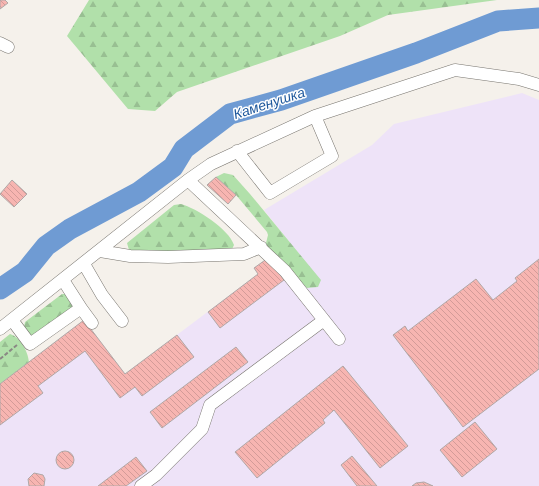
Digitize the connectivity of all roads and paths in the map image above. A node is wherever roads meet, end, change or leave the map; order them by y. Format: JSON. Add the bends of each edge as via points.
{"nodes":[{"id":1,"x":539,"y":85,"type":"edge"},
{"id":2,"x":315,"y":116,"type":"junction"},
{"id":3,"x":237,"y":151,"type":"junction"},
{"id":4,"x":188,"y":180,"type":"junction"},
{"id":5,"x":261,"y":247,"type":"junction"},
{"id":6,"x":100,"y":251,"type":"junction"},
{"id":7,"x":84,"y":264,"type":"junction"},
{"id":8,"x":62,"y":280,"type":"junction"},
{"id":9,"x":81,"y":308,"type":"junction"},
{"id":10,"x":12,"y":320,"type":"junction"},
{"id":11,"x":324,"y":320,"type":"junction"},
{"id":12,"x":122,"y":321,"type":"dead end"},
{"id":13,"x":92,"y":323,"type":"dead end"},
{"id":14,"x":0,"y":329,"type":"edge"},
{"id":15,"x":26,"y":339,"type":"junction"},
{"id":16,"x":339,"y":339,"type":"dead end"},
{"id":17,"x":0,"y":359,"type":"edge"},
{"id":18,"x":141,"y":486,"type":"edge"}],
"edges":[{"from":1,"to":2,"type":"lane","via":[[519,79],[455,70]]},
{"from":2,"to":3,"type":"lane"},
{"from":2,"to":3,"type":"lane","via":[[332,156],[270,193]]},
{"from":3,"to":4,"type":"lane","via":[[211,164]]},
{"from":4,"to":5,"type":"lane"},
{"from":4,"to":6,"type":"lane"},
{"from":5,"to":6,"type":"lane","via":[[244,254],[131,261]]},
{"from":5,"to":11,"type":"lane","via":[[285,271]]},
{"from":6,"to":7,"type":"lane"},
{"from":7,"to":8,"type":"lane"},
{"from":7,"to":12,"type":"lane","via":[[102,295]]},
{"from":8,"to":9,"type":"lane"},
{"from":8,"to":10,"type":"lane"},
{"from":9,"to":13,"type":"lane"},
{"from":9,"to":15,"type":"lane","via":[[30,344]]},
{"from":10,"to":14,"type":"lane"},
{"from":10,"to":15,"type":"lane"},
{"from":11,"to":16,"type":"lane"},
{"from":11,"to":18,"type":"lane","via":[[210,405],[202,429],[156,475]]},
{"from":15,"to":17,"type":"path"}]}
